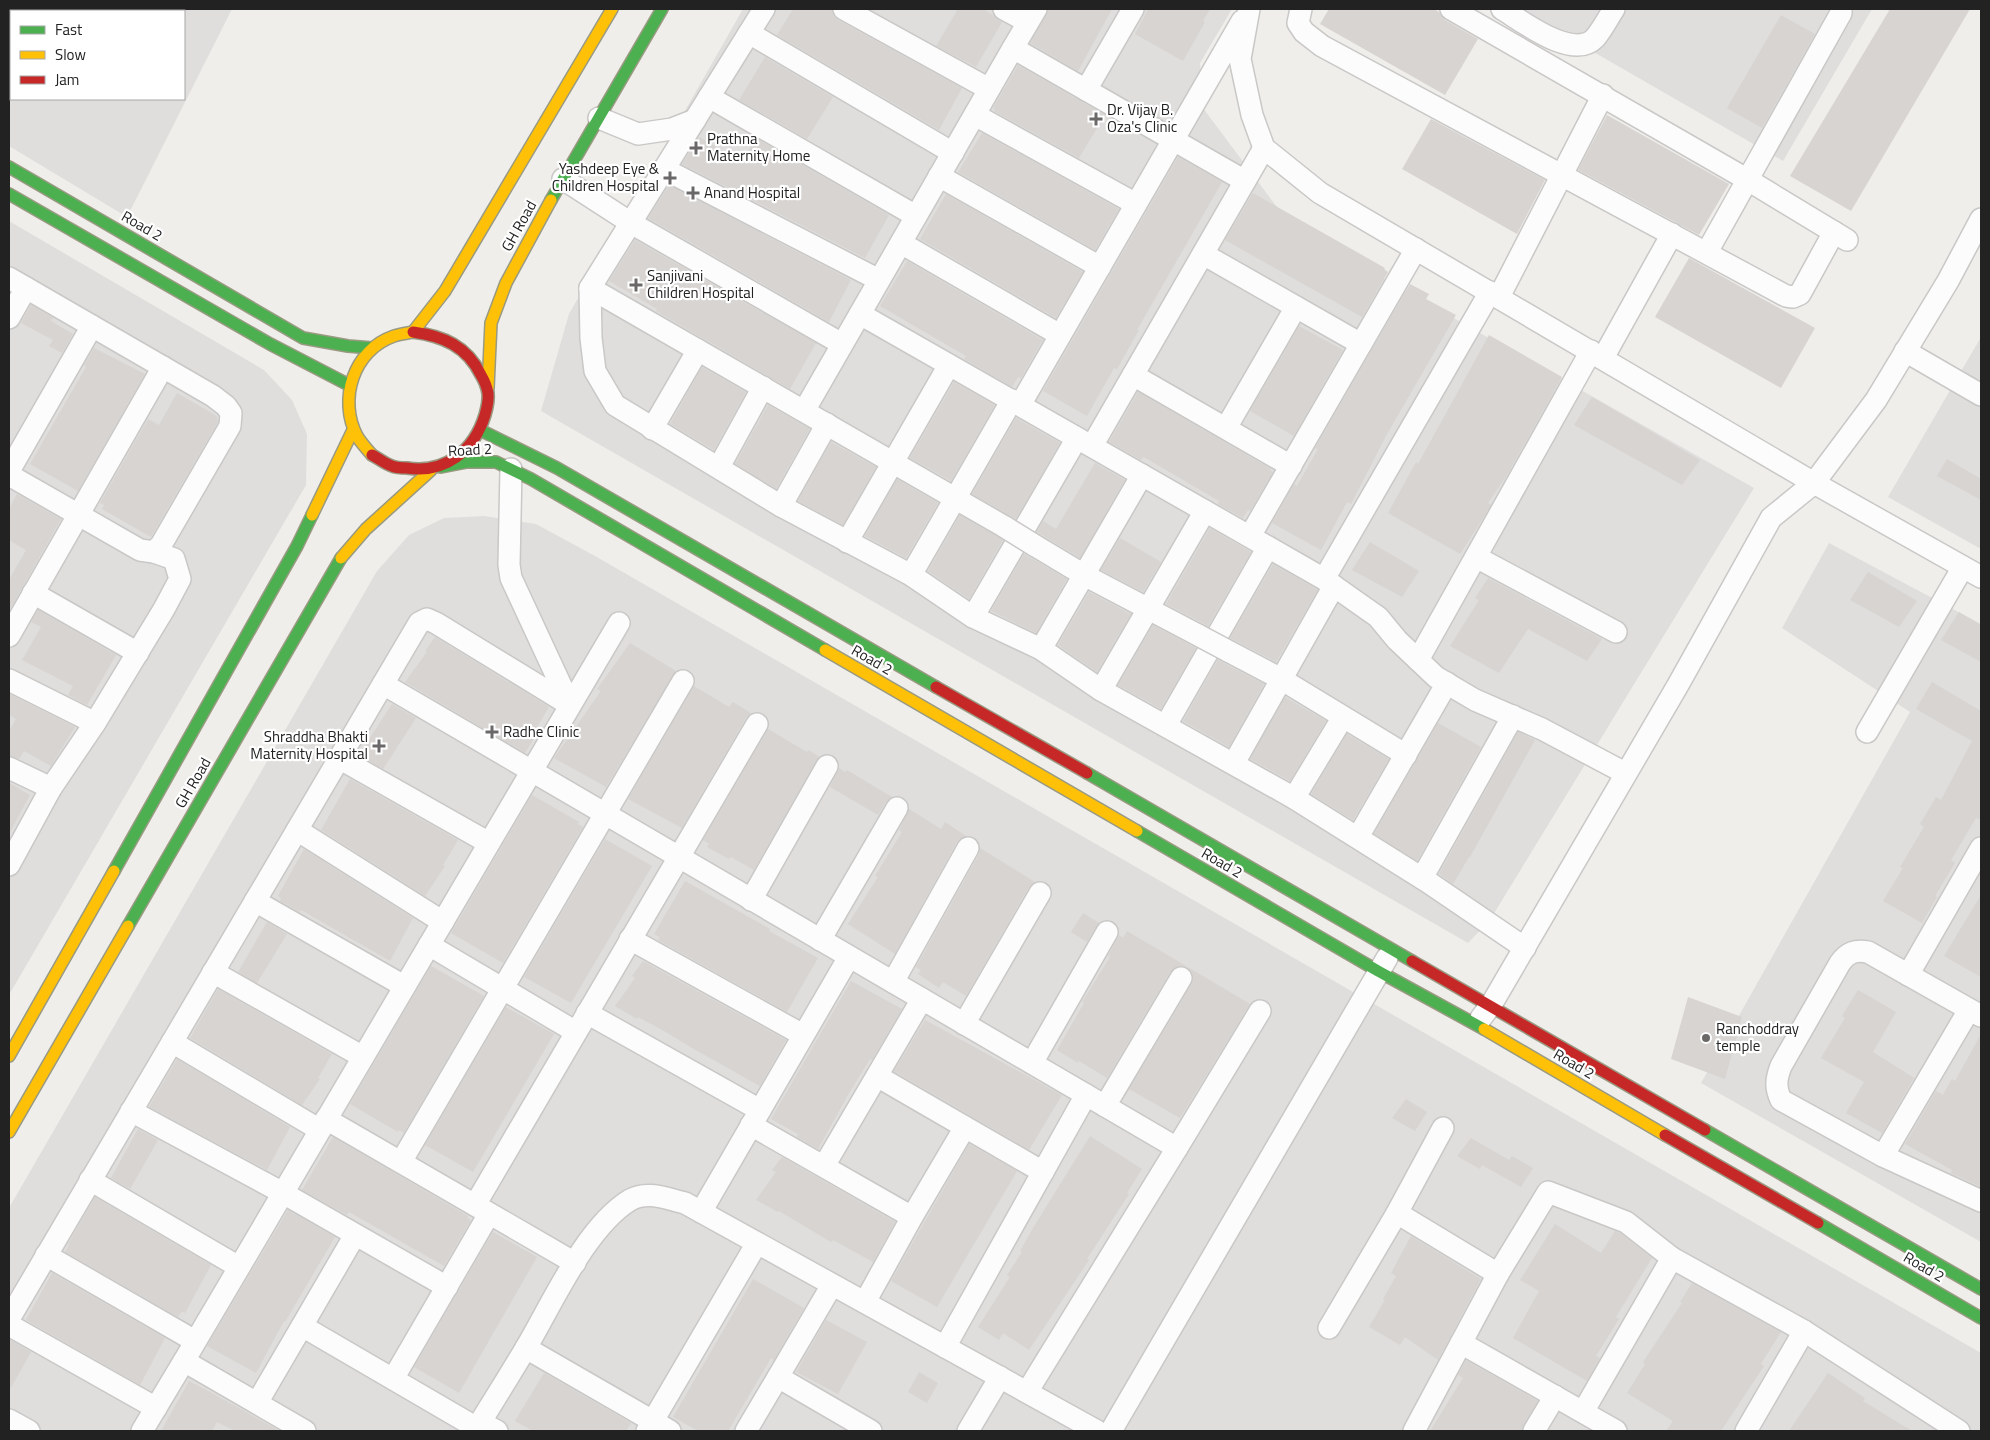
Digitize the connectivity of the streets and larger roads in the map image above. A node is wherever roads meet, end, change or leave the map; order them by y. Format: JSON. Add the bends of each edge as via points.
{"nodes":[{"id":1,"x":612,"y":9,"type":"edge"},
{"id":2,"x":662,"y":9,"type":"edge"},
{"id":3,"x":764,"y":9,"type":"edge"},
{"id":4,"x":844,"y":9,"type":"edge"},
{"id":5,"x":1004,"y":9,"type":"edge"},
{"id":6,"x":1132,"y":9,"type":"edge"},
{"id":7,"x":1248,"y":9,"type":"edge"},
{"id":8,"x":1301,"y":9,"type":"edge"},
{"id":9,"x":1451,"y":9,"type":"edge"},
{"id":10,"x":1502,"y":9,"type":"edge"},
{"id":11,"x":1614,"y":9,"type":"edge"},
{"id":12,"x":1841,"y":9,"type":"edge"},
{"id":13,"x":1032,"y":15,"type":"edge"},
{"id":14,"x":749,"y":33,"type":"junction"},
{"id":15,"x":1013,"y":48,"type":"junction"},
{"id":16,"x":989,"y":89,"type":"junction"},
{"id":17,"x":1086,"y":90,"type":"junction"},
{"id":18,"x":1603,"y":95,"type":"junction"},
{"id":19,"x":709,"y":98,"type":"junction"},
{"id":20,"x":975,"y":115,"type":"junction"},
{"id":21,"x":599,"y":118,"type":"junction"},
{"id":22,"x":695,"y":120,"type":"junction"},
{"id":23,"x":1173,"y":140,"type":"junction"},
{"id":24,"x":1264,"y":148,"type":"junction"},
{"id":25,"x":953,"y":153,"type":"junction"},
{"id":26,"x":9,"y":167,"type":"edge"},
{"id":27,"x":664,"y":169,"type":"junction"},
{"id":28,"x":939,"y":176,"type":"junction"},
{"id":29,"x":1561,"y":176,"type":"junction"},
{"id":30,"x":563,"y":179,"type":"junction"},
{"id":31,"x":1748,"y":180,"type":"junction"},
{"id":32,"x":1245,"y":181,"type":"junction"},
{"id":33,"x":9,"y":194,"type":"edge"},
{"id":34,"x":1136,"y":204,"type":"junction"},
{"id":35,"x":916,"y":216,"type":"junction"},
{"id":36,"x":1981,"y":219,"type":"edge"},
{"id":37,"x":631,"y":223,"type":"junction"},
{"id":38,"x":1672,"y":234,"type":"junction"},
{"id":39,"x":901,"y":243,"type":"junction"},
{"id":40,"x":1975,"y":247,"type":"edge"},
{"id":41,"x":1416,"y":249,"type":"junction"},
{"id":42,"x":1707,"y":252,"type":"junction"},
{"id":43,"x":1203,"y":254,"type":"junction"},
{"id":44,"x":1100,"y":267,"type":"junction"},
{"id":45,"x":879,"y":280,"type":"junction"},
{"id":46,"x":17,"y":283,"type":"edge"},
{"id":47,"x":590,"y":288,"type":"junction"},
{"id":48,"x":1494,"y":294,"type":"junction"},
{"id":49,"x":1296,"y":306,"type":"junction"},
{"id":50,"x":860,"y":314,"type":"junction"},
{"id":51,"x":9,"y":318,"type":"edge"},
{"id":52,"x":92,"y":326,"type":"junction"},
{"id":53,"x":413,"y":332,"type":"junction"},
{"id":54,"x":1060,"y":334,"type":"junction"},
{"id":55,"x":842,"y":344,"type":"junction"},
{"id":56,"x":1361,"y":344,"type":"junction"},
{"id":57,"x":372,"y":348,"type":"junction"},
{"id":58,"x":698,"y":350,"type":"junction"},
{"id":59,"x":1905,"y":351,"type":"junction"},
{"id":60,"x":1597,"y":355,"type":"junction"},
{"id":61,"x":949,"y":365,"type":"junction"},
{"id":62,"x":163,"y":367,"type":"junction"},
{"id":63,"x":1133,"y":376,"type":"junction"},
{"id":64,"x":348,"y":385,"type":"junction"},
{"id":65,"x":764,"y":387,"type":"junction"},
{"id":66,"x":488,"y":394,"type":"junction"},
{"id":67,"x":1981,"y":395,"type":"edge"},
{"id":68,"x":1016,"y":403,"type":"junction"},
{"id":69,"x":804,"y":411,"type":"junction"},
{"id":70,"x":828,"y":424,"type":"junction"},
{"id":71,"x":1226,"y":428,"type":"junction"},
{"id":72,"x":652,"y":429,"type":"junction"},
{"id":73,"x":353,"y":430,"type":"junction"},
{"id":74,"x":480,"y":430,"type":"junction"},
{"id":75,"x":1084,"y":442,"type":"junction"},
{"id":76,"x":893,"y":461,"type":"junction"},
{"id":77,"x":719,"y":466,"type":"junction"},
{"id":78,"x":1291,"y":466,"type":"junction"},
{"id":79,"x":436,"y":468,"type":"junction"},
{"id":80,"x":511,"y":469,"type":"junction"},
{"id":81,"x":9,"y":470,"type":"edge"},
{"id":82,"x":9,"y":475,"type":"edge"},
{"id":83,"x":1142,"y":475,"type":"junction"},
{"id":84,"x":1814,"y":483,"type":"junction"},
{"id":85,"x":956,"y":497,"type":"junction"},
{"id":86,"x":781,"y":506,"type":"junction"},
{"id":87,"x":1204,"y":510,"type":"junction"},
{"id":88,"x":78,"y":515,"type":"junction"},
{"id":89,"x":1250,"y":536,"type":"junction"},
{"id":90,"x":847,"y":542,"type":"junction"},
{"id":91,"x":1268,"y":547,"type":"junction"},
{"id":92,"x":154,"y":552,"type":"junction"},
{"id":93,"x":1476,"y":557,"type":"junction"},
{"id":94,"x":1972,"y":572,"type":"edge"},
{"id":95,"x":911,"y":575,"type":"junction"},
{"id":96,"x":1084,"y":575,"type":"junction"},
{"id":97,"x":1329,"y":582,"type":"junction"},
{"id":98,"x":33,"y":593,"type":"junction"},
{"id":99,"x":1148,"y":608,"type":"junction"},
{"id":100,"x":973,"y":617,"type":"junction"},
{"id":101,"x":619,"y":624,"type":"dead end"},
{"id":102,"x":1616,"y":632,"type":"dead end"},
{"id":103,"x":9,"y":636,"type":"edge"},
{"id":104,"x":1041,"y":649,"type":"junction"},
{"id":105,"x":138,"y":653,"type":"junction"},
{"id":106,"x":1418,"y":660,"type":"junction"},
{"id":107,"x":1281,"y":679,"type":"junction"},
{"id":108,"x":9,"y":680,"type":"edge"},
{"id":109,"x":683,"y":681,"type":"dead end"},
{"id":110,"x":383,"y":684,"type":"junction"},
{"id":111,"x":1447,"y":684,"type":"junction"},
{"id":112,"x":1101,"y":690,"type":"junction"},
{"id":113,"x":570,"y":705,"type":"junction"},
{"id":114,"x":1513,"y":716,"type":"junction"},
{"id":115,"x":1343,"y":717,"type":"junction"},
{"id":116,"x":95,"y":723,"type":"junction"},
{"id":117,"x":757,"y":724,"type":"dead end"},
{"id":118,"x":1166,"y":725,"type":"junction"},
{"id":119,"x":1867,"y":732,"type":"dead end"},
{"id":120,"x":1406,"y":755,"type":"junction"},
{"id":121,"x":339,"y":758,"type":"junction"},
{"id":122,"x":1234,"y":763,"type":"junction"},
{"id":123,"x":828,"y":766,"type":"dead end"},
{"id":124,"x":9,"y":768,"type":"edge"},
{"id":125,"x":531,"y":772,"type":"junction"},
{"id":126,"x":1626,"y":773,"type":"junction"},
{"id":127,"x":51,"y":788,"type":"junction"},
{"id":128,"x":1294,"y":798,"type":"junction"},
{"id":129,"x":897,"y":808,"type":"dead end"},
{"id":130,"x":603,"y":814,"type":"junction"},
{"id":131,"x":296,"y":830,"type":"junction"},
{"id":132,"x":1358,"y":837,"type":"junction"},
{"id":133,"x":489,"y":844,"type":"junction"},
{"id":134,"x":968,"y":848,"type":"dead end"},
{"id":135,"x":1981,"y":848,"type":"edge"},
{"id":136,"x":678,"y":858,"type":"junction"},
{"id":137,"x":9,"y":864,"type":"edge"},
{"id":138,"x":1974,"y":876,"type":"edge"},
{"id":139,"x":1422,"y":878,"type":"junction"},
{"id":140,"x":1040,"y":893,"type":"dead end"},
{"id":141,"x":751,"y":900,"type":"junction"},
{"id":142,"x":255,"y":901,"type":"junction"},
{"id":143,"x":443,"y":922,"type":"junction"},
{"id":144,"x":1108,"y":932,"type":"dead end"},
{"id":145,"x":630,"y":939,"type":"junction"},
{"id":146,"x":820,"y":940,"type":"junction"},
{"id":147,"x":429,"y":945,"type":"junction"},
{"id":148,"x":1525,"y":948,"type":"junction"},
{"id":149,"x":1392,"y":951,"type":"junction"},
{"id":150,"x":849,"y":957,"type":"junction"},
{"id":151,"x":1378,"y":971,"type":"junction"},
{"id":152,"x":213,"y":972,"type":"junction"},
{"id":153,"x":1908,"y":975,"type":"junction"},
{"id":154,"x":1181,"y":978,"type":"dead end"},
{"id":155,"x":893,"y":982,"type":"junction"},
{"id":156,"x":404,"y":986,"type":"junction"},
{"id":157,"x":502,"y":988,"type":"junction"},
{"id":158,"x":922,"y":999,"type":"junction"},
{"id":159,"x":1491,"y":1006,"type":"junction"},
{"id":160,"x":1260,"y":1011,"type":"dead end"},
{"id":161,"x":587,"y":1013,"type":"junction"},
{"id":162,"x":1975,"y":1013,"type":"edge"},
{"id":163,"x":964,"y":1024,"type":"junction"},
{"id":164,"x":1477,"y":1025,"type":"junction"},
{"id":165,"x":576,"y":1032,"type":"junction"},
{"id":166,"x":803,"y":1035,"type":"junction"},
{"id":167,"x":172,"y":1042,"type":"junction"},
{"id":168,"x":9,"y":1056,"type":"edge"},
{"id":169,"x":363,"y":1057,"type":"junction"},
{"id":170,"x":1032,"y":1064,"type":"junction"},
{"id":171,"x":877,"y":1076,"type":"junction"},
{"id":172,"x":1086,"y":1095,"type":"junction"},
{"id":173,"x":1105,"y":1106,"type":"junction"},
{"id":174,"x":131,"y":1110,"type":"junction"},
{"id":175,"x":755,"y":1118,"type":"junction"},
{"id":176,"x":323,"y":1125,"type":"junction"},
{"id":177,"x":965,"y":1127,"type":"junction"},
{"id":178,"x":1443,"y":1128,"type":"dead end"},
{"id":179,"x":9,"y":1132,"type":"edge"},
{"id":180,"x":1177,"y":1148,"type":"junction"},
{"id":181,"x":1883,"y":1156,"type":"junction"},
{"id":182,"x":401,"y":1162,"type":"junction"},
{"id":183,"x":824,"y":1166,"type":"junction"},
{"id":184,"x":1043,"y":1172,"type":"junction"},
{"id":185,"x":90,"y":1180,"type":"junction"},
{"id":186,"x":283,"y":1193,"type":"junction"},
{"id":187,"x":1981,"y":1201,"type":"edge"},
{"id":188,"x":482,"y":1209,"type":"junction"},
{"id":189,"x":701,"y":1212,"type":"junction"},
{"id":190,"x":1397,"y":1212,"type":"junction"},
{"id":191,"x":912,"y":1217,"type":"junction"},
{"id":192,"x":356,"y":1235,"type":"junction"},
{"id":193,"x":758,"y":1243,"type":"junction"},
{"id":194,"x":46,"y":1255,"type":"junction"},
{"id":195,"x":1672,"y":1258,"type":"junction"},
{"id":196,"x":575,"y":1263,"type":"junction"},
{"id":197,"x":239,"y":1268,"type":"junction"},
{"id":198,"x":1498,"y":1274,"type":"junction"},
{"id":199,"x":832,"y":1284,"type":"junction"},
{"id":200,"x":447,"y":1287,"type":"junction"},
{"id":201,"x":1981,"y":1289,"type":"edge"},
{"id":202,"x":865,"y":1302,"type":"junction"},
{"id":203,"x":1981,"y":1318,"type":"edge"},
{"id":204,"x":9,"y":1319,"type":"edge"},
{"id":205,"x":9,"y":1325,"type":"edge"},
{"id":206,"x":302,"y":1326,"type":"junction"},
{"id":207,"x":1329,"y":1328,"type":"dead end"},
{"id":208,"x":1804,"y":1331,"type":"junction"},
{"id":209,"x":195,"y":1341,"type":"junction"},
{"id":210,"x":1461,"y":1343,"type":"junction"},
{"id":211,"x":945,"y":1347,"type":"junction"},
{"id":212,"x":526,"y":1348,"type":"junction"},
{"id":213,"x":184,"y":1361,"type":"junction"},
{"id":214,"x":778,"y":1377,"type":"junction"},
{"id":215,"x":1000,"y":1377,"type":"junction"},
{"id":216,"x":393,"y":1379,"type":"junction"},
{"id":217,"x":1027,"y":1392,"type":"junction"},
{"id":218,"x":1555,"y":1396,"type":"junction"},
{"id":219,"x":257,"y":1403,"type":"junction"},
{"id":220,"x":156,"y":1408,"type":"junction"},
{"id":221,"x":1583,"y":1412,"type":"junction"},
{"id":222,"x":9,"y":1420,"type":"edge"},
{"id":223,"x":1932,"y":1424,"type":"edge"},
{"id":224,"x":482,"y":1428,"type":"edge"},
{"id":225,"x":657,"y":1428,"type":"edge"},
{"id":226,"x":868,"y":1430,"type":"edge"},
{"id":227,"x":29,"y":1431,"type":"edge"},
{"id":228,"x":142,"y":1431,"type":"edge"},
{"id":229,"x":305,"y":1431,"type":"edge"},
{"id":230,"x":746,"y":1431,"type":"edge"},
{"id":231,"x":968,"y":1431,"type":"edge"},
{"id":232,"x":1097,"y":1431,"type":"edge"},
{"id":233,"x":1111,"y":1431,"type":"edge"},
{"id":234,"x":1414,"y":1431,"type":"edge"},
{"id":235,"x":1534,"y":1431,"type":"edge"},
{"id":236,"x":1616,"y":1431,"type":"edge"},
{"id":237,"x":1746,"y":1431,"type":"edge"},
{"id":238,"x":1959,"y":1431,"type":"edge"}],
"edges":[{"from":1,"to":53,"type":"street","name":"GH Road","via":[[478,237],[445,290]]},
{"from":2,"to":21,"type":"street","name":"GH Road"},
{"from":3,"to":14,"type":"street"},
{"from":4,"to":16,"type":"street"},
{"from":5,"to":13,"type":"street"},
{"from":6,"to":17,"type":"street"},
{"from":7,"to":23,"type":"street"},
{"from":7,"to":24,"type":"street","via":[[1240,59],[1252,115]]},
{"from":8,"to":29,"type":"street","via":[[1298,23],[1322,46]]},
{"from":9,"to":18,"type":"street"},
{"from":10,"to":11,"type":"street","via":[[1554,40],[1571,46],[1594,39]]},
{"from":12,"to":31,"type":"street"},
{"from":13,"to":15,"type":"street"},
{"from":14,"to":19,"type":"street"},
{"from":14,"to":25,"type":"street"},
{"from":15,"to":16,"type":"street"},
{"from":15,"to":17,"type":"street"},
{"from":16,"to":20,"type":"street"},
{"from":17,"to":23,"type":"street"},
{"from":18,"to":29,"type":"street"},
{"from":18,"to":31,"type":"street"},
{"from":19,"to":22,"type":"street"},
{"from":19,"to":35,"type":"street"},
{"from":20,"to":25,"type":"street"},
{"from":20,"to":34,"type":"street"},
{"from":21,"to":22,"type":"street","via":[[638,134],[672,129]]},
{"from":21,"to":30,"type":"street","name":"GH Road"},
{"from":22,"to":27,"type":"street"},
{"from":23,"to":32,"type":"street"},
{"from":23,"to":34,"type":"street"},
{"from":24,"to":32,"type":"street"},
{"from":24,"to":41,"type":"street","via":[[1320,193]]},
{"from":25,"to":28,"type":"street"},
{"from":26,"to":57,"type":"street","name":"Road 2","via":[[304,338]]},
{"from":27,"to":37,"type":"street"},
{"from":27,"to":45,"type":"street"},
{"from":28,"to":35,"type":"street"},
{"from":28,"to":44,"type":"street"},
{"from":29,"to":38,"type":"street"},
{"from":29,"to":48,"type":"street"},
{"from":30,"to":37,"type":"street"},
{"from":30,"to":66,"type":"street","name":"GH Road","via":[[506,283],[491,323]]},
{"from":31,"to":42,"type":"street"},
{"from":31,"to":42,"type":"street","via":[[1840,236],[1800,294],[1793,297]]},
{"from":32,"to":43,"type":"street"},
{"from":33,"to":64,"type":"street","via":[[270,344]]},
{"from":34,"to":44,"type":"street"},
{"from":35,"to":39,"type":"street"},
{"from":36,"to":40,"type":"street"},
{"from":37,"to":47,"type":"street"},
{"from":37,"to":55,"type":"street"},
{"from":38,"to":42,"type":"street"},
{"from":38,"to":60,"type":"street"},
{"from":39,"to":45,"type":"street"},
{"from":39,"to":54,"type":"street"},
{"from":40,"to":59,"type":"street","via":[[1948,281]]},
{"from":41,"to":48,"type":"street"},
{"from":41,"to":56,"type":"street"},
{"from":43,"to":49,"type":"street"},
{"from":43,"to":63,"type":"street"},
{"from":44,"to":54,"type":"street"},
{"from":45,"to":50,"type":"street"},
{"from":46,"to":51,"type":"street"},
{"from":46,"to":52,"type":"street"},
{"from":47,"to":58,"type":"street"},
{"from":47,"to":72,"type":"street","via":[[595,371],[615,406]]},
{"from":48,"to":60,"type":"street"},
{"from":48,"to":97,"type":"street"},
{"from":49,"to":56,"type":"street"},
{"from":49,"to":71,"type":"street"},
{"from":50,"to":55,"type":"street"},
{"from":50,"to":61,"type":"street"},
{"from":52,"to":62,"type":"street"},
{"from":52,"to":81,"type":"street"},
{"from":53,"to":57,"type":"street","via":[[391,337]]},
{"from":53,"to":66,"type":"street","via":[[434,334],[453,342],[469,356]]},
{"from":54,"to":68,"type":"street"},
{"from":55,"to":69,"type":"street"},
{"from":56,"to":78,"type":"street"},
{"from":57,"to":64,"type":"street","via":[[357,364]]},
{"from":58,"to":65,"type":"street"},
{"from":58,"to":72,"type":"street"},
{"from":59,"to":67,"type":"street"},
{"from":59,"to":84,"type":"street","via":[[1876,400]]},
{"from":60,"to":84,"type":"street"},
{"from":60,"to":93,"type":"street"},
{"from":61,"to":68,"type":"street"},
{"from":61,"to":76,"type":"street"},
{"from":62,"to":88,"type":"street"},
{"from":62,"to":92,"type":"street","via":[[213,396],[231,413],[230,426]]},
{"from":63,"to":71,"type":"street"},
{"from":63,"to":75,"type":"street"},
{"from":64,"to":73,"type":"street","via":[[347,407]]},
{"from":65,"to":69,"type":"street"},
{"from":65,"to":77,"type":"street"},
{"from":66,"to":74,"type":"street"},
{"from":68,"to":75,"type":"street"},
{"from":68,"to":85,"type":"street"},
{"from":69,"to":70,"type":"street"},
{"from":70,"to":76,"type":"street"},
{"from":70,"to":86,"type":"street"},
{"from":71,"to":78,"type":"street"},
{"from":72,"to":77,"type":"street"},
{"from":73,"to":79,"type":"street","via":[[366,450],[384,464],[407,471]]},
{"from":73,"to":168,"type":"street","name":"GH Road","via":[[297,546]]},
{"from":74,"to":79,"type":"street","via":[[457,458]]},
{"from":74,"to":149,"type":"street","name":"Road 2","via":[[557,468]]},
{"from":75,"to":83,"type":"street"},
{"from":75,"to":100,"type":"street"},
{"from":76,"to":85,"type":"street"},
{"from":76,"to":90,"type":"street"},
{"from":77,"to":86,"type":"street"},
{"from":78,"to":89,"type":"street"},
{"from":79,"to":80,"type":"street","name":"Road 2","via":[[467,462],[496,462]]},
{"from":79,"to":179,"type":"street","name":"GH Road","via":[[366,529],[338,562]]},
{"from":80,"to":113,"type":"street","via":[[511,578]]},
{"from":80,"to":151,"type":"street","name":"Road 2"},
{"from":82,"to":88,"type":"street"},
{"from":83,"to":87,"type":"street"},
{"from":83,"to":96,"type":"street"},
{"from":84,"to":94,"type":"street"},
{"from":84,"to":126,"type":"street","via":[[1771,518]]},
{"from":85,"to":95,"type":"street"},
{"from":85,"to":96,"type":"street","bridge":true},
{"from":86,"to":90,"type":"street"},
{"from":87,"to":89,"type":"street"},
{"from":87,"to":99,"type":"street"},
{"from":88,"to":92,"type":"street","via":[[140,550]]},
{"from":88,"to":98,"type":"street"},
{"from":89,"to":91,"type":"street"},
{"from":90,"to":95,"type":"street"},
{"from":91,"to":97,"type":"street"},
{"from":91,"to":118,"type":"street"},
{"from":92,"to":105,"type":"street","via":[[174,559],[180,580]]},
{"from":93,"to":102,"type":"street"},
{"from":93,"to":106,"type":"street"},
{"from":94,"to":119,"type":"street"},
{"from":95,"to":100,"type":"street"},
{"from":96,"to":99,"type":"street"},
{"from":96,"to":104,"type":"street"},
{"from":97,"to":106,"type":"street","via":[[1378,617]]},
{"from":97,"to":107,"type":"street"},
{"from":98,"to":103,"type":"street"},
{"from":98,"to":105,"type":"street"},
{"from":99,"to":107,"type":"street","bridge":true},
{"from":99,"to":112,"type":"street"},
{"from":100,"to":104,"type":"street"},
{"from":101,"to":113,"type":"street"},
{"from":104,"to":112,"type":"street"},
{"from":105,"to":116,"type":"street"},
{"from":106,"to":111,"type":"street"},
{"from":107,"to":115,"type":"street"},
{"from":107,"to":122,"type":"street"},
{"from":108,"to":116,"type":"street"},
{"from":109,"to":130,"type":"street"},
{"from":110,"to":113,"type":"street","via":[[418,623],[427,619]]},
{"from":110,"to":121,"type":"street"},
{"from":110,"to":125,"type":"street"},
{"from":111,"to":114,"type":"street"},
{"from":111,"to":120,"type":"street"},
{"from":112,"to":118,"type":"street"},
{"from":113,"to":125,"type":"street"},
{"from":114,"to":126,"type":"street"},
{"from":114,"to":139,"type":"street"},
{"from":115,"to":120,"type":"street"},
{"from":115,"to":128,"type":"street"},
{"from":116,"to":127,"type":"street"},
{"from":117,"to":136,"type":"street"},
{"from":118,"to":122,"type":"street"},
{"from":120,"to":132,"type":"street"},
{"from":121,"to":131,"type":"street"},
{"from":121,"to":133,"type":"street"},
{"from":122,"to":128,"type":"street"},
{"from":123,"to":141,"type":"street"},
{"from":124,"to":127,"type":"street"},
{"from":125,"to":130,"type":"street"},
{"from":125,"to":133,"type":"street"},
{"from":126,"to":148,"type":"street"},
{"from":127,"to":137,"type":"street"},
{"from":128,"to":132,"type":"street"},
{"from":129,"to":146,"type":"street"},
{"from":130,"to":136,"type":"street"},
{"from":130,"to":157,"type":"street"},
{"from":131,"to":142,"type":"street"},
{"from":131,"to":143,"type":"street"},
{"from":132,"to":139,"type":"street"},
{"from":133,"to":143,"type":"street"},
{"from":134,"to":155,"type":"street"},
{"from":135,"to":138,"type":"street"},
{"from":136,"to":141,"type":"street"},
{"from":136,"to":145,"type":"street"},
{"from":138,"to":153,"type":"street"},
{"from":139,"to":148,"type":"street"},
{"from":140,"to":163,"type":"street"},
{"from":141,"to":146,"type":"street"},
{"from":142,"to":152,"type":"street"},
{"from":142,"to":156,"type":"street"},
{"from":143,"to":147,"type":"street"},
{"from":144,"to":170,"type":"street"},
{"from":145,"to":161,"type":"street"},
{"from":145,"to":166,"type":"street"},
{"from":146,"to":150,"type":"street"},
{"from":147,"to":156,"type":"street"},
{"from":147,"to":157,"type":"street"},
{"from":148,"to":159,"type":"street"},
{"from":149,"to":151,"type":"street"},
{"from":149,"to":159,"type":"street","name":"Road 2"},
{"from":150,"to":155,"type":"street"},
{"from":150,"to":166,"type":"street"},
{"from":151,"to":164,"type":"street","name":"Road 2"},
{"from":151,"to":233,"type":"street"},
{"from":152,"to":167,"type":"street"},
{"from":152,"to":169,"type":"street"},
{"from":153,"to":162,"type":"street"},
{"from":153,"to":181,"type":"street","via":[[1868,952],[1857,950],[1846,955],[1777,1076],[1776,1088],[1781,1100]]},
{"from":154,"to":173,"type":"street"},
{"from":155,"to":158,"type":"street"},
{"from":156,"to":169,"type":"street"},
{"from":157,"to":165,"type":"street"},
{"from":157,"to":182,"type":"street"},
{"from":158,"to":163,"type":"street"},
{"from":158,"to":171,"type":"street"},
{"from":159,"to":164,"type":"street"},
{"from":159,"to":201,"type":"street","name":"Road 2"},
{"from":160,"to":180,"type":"street"},
{"from":161,"to":165,"type":"street"},
{"from":161,"to":175,"type":"street"},
{"from":162,"to":181,"type":"street"},
{"from":163,"to":170,"type":"street"},
{"from":164,"to":203,"type":"street","name":"Road 2"},
{"from":165,"to":188,"type":"street"},
{"from":166,"to":175,"type":"street"},
{"from":167,"to":174,"type":"street"},
{"from":167,"to":176,"type":"street"},
{"from":169,"to":176,"type":"street"},
{"from":170,"to":172,"type":"street"},
{"from":171,"to":177,"type":"street"},
{"from":171,"to":183,"type":"street"},
{"from":172,"to":173,"type":"street"},
{"from":172,"to":184,"type":"street"},
{"from":173,"to":180,"type":"street"},
{"from":174,"to":185,"type":"street"},
{"from":174,"to":186,"type":"street"},
{"from":175,"to":183,"type":"street"},
{"from":175,"to":189,"type":"street"},
{"from":176,"to":182,"type":"street"},
{"from":176,"to":186,"type":"street"},
{"from":177,"to":184,"type":"street"},
{"from":177,"to":191,"type":"street"},
{"from":178,"to":190,"type":"street"},
{"from":180,"to":217,"type":"street"},
{"from":181,"to":187,"type":"street"},
{"from":182,"to":188,"type":"street"},
{"from":183,"to":191,"type":"street"},
{"from":184,"to":211,"type":"street"},
{"from":185,"to":194,"type":"street"},
{"from":185,"to":197,"type":"street"},
{"from":186,"to":192,"type":"street"},
{"from":186,"to":197,"type":"street"},
{"from":188,"to":196,"type":"street"},
{"from":188,"to":200,"type":"street"},
{"from":189,"to":193,"type":"street"},
{"from":189,"to":196,"type":"street","via":[[685,1203],[650,1194],[631,1200],[598,1229]]},
{"from":190,"to":198,"type":"street"},
{"from":190,"to":207,"type":"street"},
{"from":191,"to":202,"type":"street"},
{"from":192,"to":200,"type":"street"},
{"from":192,"to":206,"type":"street"},
{"from":193,"to":199,"type":"street"},
{"from":193,"to":225,"type":"street"},
{"from":194,"to":204,"type":"street"},
{"from":194,"to":209,"type":"street"},
{"from":195,"to":198,"type":"street","via":[[1626,1222],[1548,1192]]},
{"from":195,"to":208,"type":"street"},
{"from":195,"to":221,"type":"street"},
{"from":196,"to":212,"type":"street"},
{"from":197,"to":209,"type":"street"},
{"from":198,"to":210,"type":"street"},
{"from":199,"to":202,"type":"street"},
{"from":199,"to":214,"type":"street"},
{"from":200,"to":216,"type":"street"},
{"from":202,"to":211,"type":"street"},
{"from":205,"to":220,"type":"street"},
{"from":206,"to":216,"type":"street"},
{"from":206,"to":219,"type":"street"},
{"from":208,"to":223,"type":"street"},
{"from":208,"to":237,"type":"street"},
{"from":209,"to":213,"type":"street"},
{"from":210,"to":218,"type":"street"},
{"from":210,"to":234,"type":"street"},
{"from":211,"to":215,"type":"street"},
{"from":212,"to":224,"type":"street"},
{"from":212,"to":225,"type":"street"},
{"from":213,"to":219,"type":"street"},
{"from":213,"to":220,"type":"street"},
{"from":214,"to":226,"type":"street"},
{"from":214,"to":230,"type":"street"},
{"from":215,"to":217,"type":"street"},
{"from":215,"to":231,"type":"street"},
{"from":216,"to":224,"type":"street"},
{"from":217,"to":232,"type":"street"},
{"from":218,"to":221,"type":"street"},
{"from":218,"to":235,"type":"street"},
{"from":219,"to":229,"type":"street"},
{"from":220,"to":228,"type":"street"},
{"from":221,"to":236,"type":"street"},
{"from":222,"to":227,"type":"street"},
{"from":223,"to":238,"type":"street"}]}
